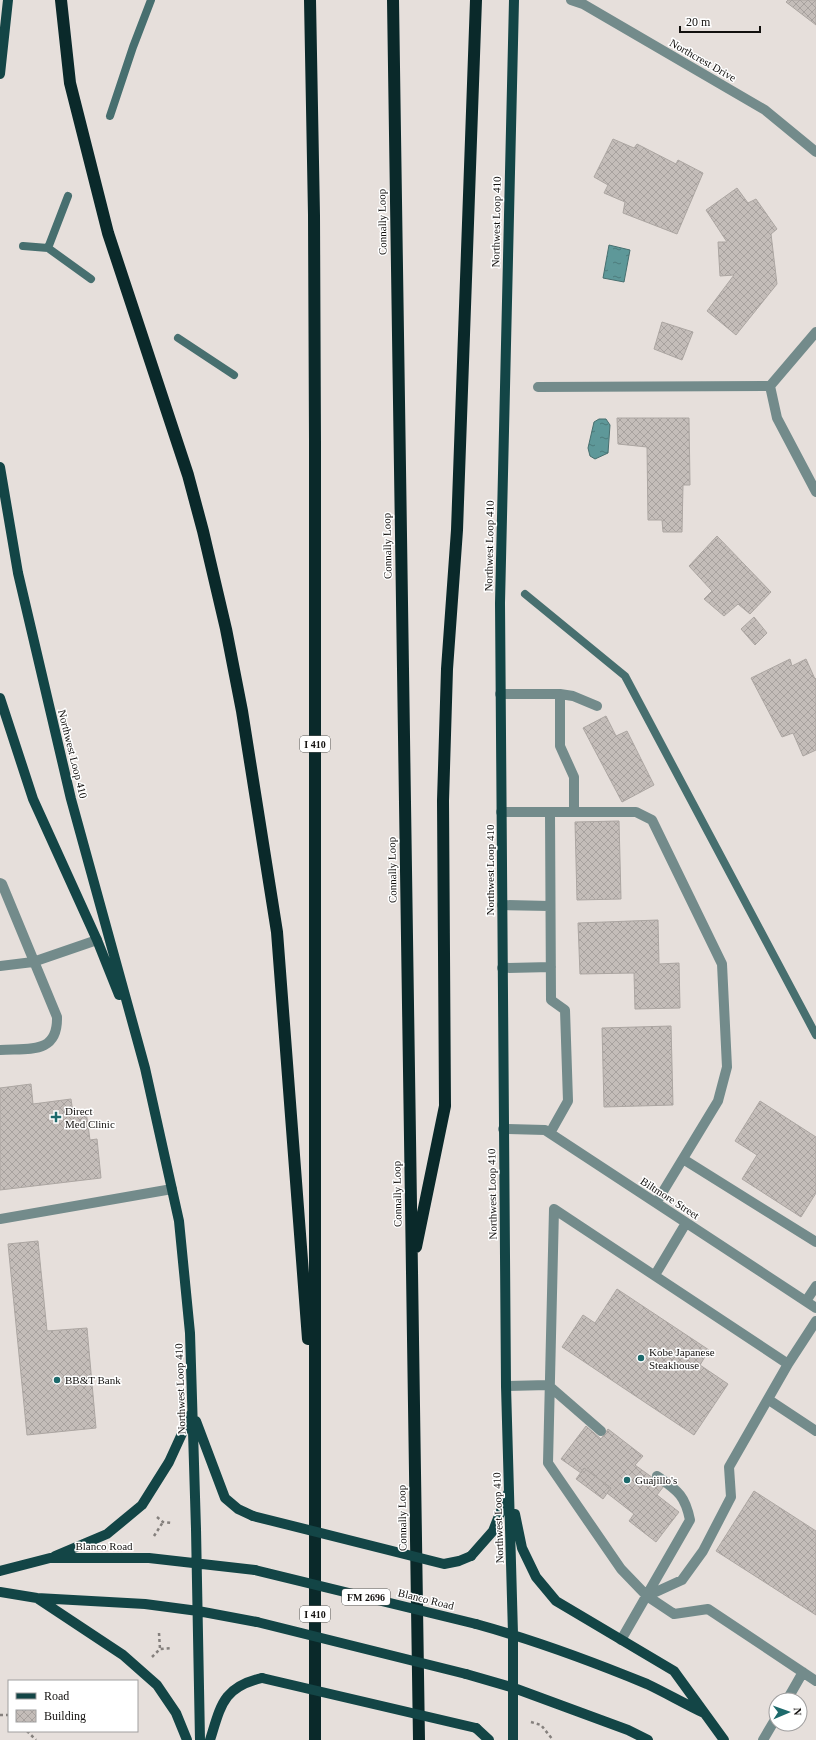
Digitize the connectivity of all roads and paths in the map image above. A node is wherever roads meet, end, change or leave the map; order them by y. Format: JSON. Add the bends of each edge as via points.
{"nodes":[{"id":1,"x":8,"y":0,"type":"edge"},
{"id":2,"x":61,"y":0,"type":"edge"},
{"id":3,"x":310,"y":0,"type":"edge"},
{"id":4,"x":393,"y":0,"type":"edge"},
{"id":5,"x":514,"y":0,"type":"edge"},
{"id":6,"x":571,"y":0,"type":"edge"},
{"id":7,"x":476,"y":5,"type":"edge"},
{"id":8,"x":0,"y":74,"type":"edge"},
{"id":9,"x":816,"y":152,"type":"edge"},
{"id":10,"x":816,"y":332,"type":"edge"},
{"id":11,"x":770,"y":386,"type":"junction"},
{"id":12,"x":538,"y":387,"type":"dead end"},
{"id":13,"x":0,"y":467,"type":"edge"},
{"id":14,"x":816,"y":492,"type":"edge"},
{"id":15,"x":500,"y":694,"type":"junction"},
{"id":16,"x":560,"y":694,"type":"junction"},
{"id":17,"x":0,"y":698,"type":"edge"},
{"id":18,"x":597,"y":706,"type":"dead end"},
{"id":19,"x":501,"y":812,"type":"junction"},
{"id":20,"x":550,"y":812,"type":"junction"},
{"id":21,"x":574,"y":812,"type":"junction"},
{"id":22,"x":0,"y":883,"type":"edge"},
{"id":23,"x":502,"y":905,"type":"junction"},
{"id":24,"x":550,"y":906,"type":"junction"},
{"id":25,"x":97,"y":940,"type":"junction"},
{"id":26,"x":33,"y":962,"type":"junction"},
{"id":27,"x":0,"y":966,"type":"edge"},
{"id":28,"x":551,"y":967,"type":"junction"},
{"id":29,"x":502,"y":968,"type":"junction"},
{"id":30,"x":138,"y":1043,"type":"junction"},
{"id":31,"x":0,"y":1050,"type":"edge"},
{"id":32,"x":503,"y":1129,"type":"junction"},
{"id":33,"x":550,"y":1133,"type":"junction"},
{"id":34,"x":683,"y":1159,"type":"junction"},
{"id":35,"x":172,"y":1190,"type":"junction"},
{"id":36,"x":656,"y":1203,"type":"junction"},
{"id":37,"x":0,"y":1219,"type":"edge"},
{"id":38,"x":686,"y":1223,"type":"junction"},
{"id":39,"x":816,"y":1242,"type":"edge"},
{"id":40,"x":411,"y":1270,"type":"junction"},
{"id":41,"x":655,"y":1275,"type":"junction"},
{"id":42,"x":816,"y":1286,"type":"edge"},
{"id":43,"x":806,"y":1301,"type":"junction"},
{"id":44,"x":816,"y":1308,"type":"edge"},
{"id":45,"x":816,"y":1321,"type":"edge"},
{"id":46,"x":788,"y":1364,"type":"junction"},
{"id":47,"x":548,"y":1385,"type":"junction"},
{"id":48,"x":506,"y":1386,"type":"junction"},
{"id":49,"x":769,"y":1400,"type":"junction"},
{"id":50,"x":192,"y":1412,"type":"junction"},
{"id":51,"x":601,"y":1430,"type":"dead end"},
{"id":52,"x":816,"y":1431,"type":"edge"},
{"id":53,"x":315,"y":1432,"type":"junction"},
{"id":54,"x":658,"y":1476,"type":"dead end"},
{"id":55,"x":510,"y":1488,"type":"junction"},
{"id":56,"x":152,"y":1513,"type":"dead end"},
{"id":57,"x":163,"y":1522,"type":"junction"},
{"id":58,"x":172,"y":1523,"type":"dead end"},
{"id":59,"x":154,"y":1536,"type":"dead end"},
{"id":60,"x":50,"y":1558,"type":"junction"},
{"id":61,"x":197,"y":1564,"type":"junction"},
{"id":62,"x":0,"y":1571,"type":"edge"},
{"id":63,"x":0,"y":1592,"type":"edge"},
{"id":64,"x":647,"y":1596,"type":"junction"},
{"id":65,"x":37,"y":1598,"type":"junction"},
{"id":66,"x":198,"y":1611,"type":"junction"},
{"id":67,"x":160,"y":1633,"type":"dead end"},
{"id":68,"x":513,"y":1634,"type":"junction"},
{"id":69,"x":621,"y":1640,"type":"junction"},
{"id":70,"x":172,"y":1648,"type":"dead end"},
{"id":71,"x":160,"y":1649,"type":"junction"},
{"id":72,"x":150,"y":1659,"type":"dead end"},
{"id":73,"x":803,"y":1672,"type":"junction"},
{"id":74,"x":816,"y":1681,"type":"edge"},
{"id":75,"x":514,"y":1688,"type":"junction"},
{"id":76,"x":792,"y":1692,"type":"edge"},
{"id":77,"x":706,"y":1714,"type":"junction"},
{"id":78,"x":528,"y":1721,"type":"dead end"},
{"id":79,"x":541,"y":1721,"type":"dead end"},
{"id":80,"x":541,"y":1725,"type":"junction"},
{"id":81,"x":28,"y":1732,"type":"edge"},
{"id":82,"x":36,"y":1740,"type":"edge"},
{"id":83,"x":187,"y":1740,"type":"edge"},
{"id":84,"x":200,"y":1740,"type":"edge"},
{"id":85,"x":210,"y":1740,"type":"edge"},
{"id":86,"x":315,"y":1740,"type":"edge"},
{"id":87,"x":419,"y":1740,"type":"edge"},
{"id":88,"x":489,"y":1740,"type":"edge"},
{"id":89,"x":514,"y":1740,"type":"edge"},
{"id":90,"x":553,"y":1740,"type":"edge"},
{"id":91,"x":648,"y":1740,"type":"edge"},
{"id":92,"x":724,"y":1740,"type":"edge"}],
"edges":[{"from":1,"to":8,"type":"main road"},
{"from":2,"to":53,"type":"highway","via":[[70,83],[108,233],[188,475],[226,629],[242,711],[276,932]]},
{"from":3,"to":53,"type":"highway","number":"I 410","via":[[315,441]]},
{"from":4,"to":40,"type":"highway","name":"Connally Loop"},
{"from":5,"to":15,"type":"main road","name":"Northwest Loop 410"},
{"from":6,"to":9,"type":"street","name":"Northcrest Drive","via":[[583,4],[765,110]]},
{"from":7,"to":40,"type":"highway","via":[[457,530],[447,669],[443,801],[445,1106]]},
{"from":10,"to":11,"type":"street"},
{"from":11,"to":12,"type":"street"},
{"from":11,"to":14,"type":"street","via":[[778,418]]},
{"from":13,"to":30,"type":"main road","name":"Northwest Loop 410","via":[[18,572],[53,723]]},
{"from":15,"to":16,"type":"street"},
{"from":15,"to":19,"type":"main road","name":"Northwest Loop 410"},
{"from":16,"to":18,"type":"street","via":[[573,696]]},
{"from":16,"to":21,"type":"street","via":[[560,746],[574,777]]},
{"from":17,"to":25,"type":"main road","name":"Northwest Loop 410","via":[[33,799]]},
{"from":19,"to":20,"type":"street"},
{"from":19,"to":23,"type":"main road","name":"Northwest Loop 410"},
{"from":20,"to":21,"type":"street"},
{"from":20,"to":24,"type":"street"},
{"from":21,"to":34,"type":"street","via":[[636,812],[652,820],[722,964],[726,1067],[718,1101]]},
{"from":22,"to":26,"type":"street"},
{"from":23,"to":24,"type":"street"},
{"from":23,"to":29,"type":"main road","name":"Northwest Loop 410"},
{"from":24,"to":28,"type":"street"},
{"from":25,"to":26,"type":"street"},
{"from":25,"to":30,"type":"main road","name":"Northwest Loop 410"},
{"from":26,"to":27,"type":"street"},
{"from":26,"to":31,"type":"street","via":[[57,1017],[57,1028],[52,1040],[44,1047]]},
{"from":28,"to":29,"type":"street"},
{"from":28,"to":33,"type":"street","via":[[551,1000],[565,1010],[568,1101]]},
{"from":29,"to":32,"type":"main road","name":"Northwest Loop 410"},
{"from":30,"to":35,"type":"main road","name":"Northwest Loop 410"},
{"from":32,"to":33,"type":"street","name":"Biltmore Street","via":[[545,1130]]},
{"from":32,"to":48,"type":"main road","name":"Northwest Loop 410"},
{"from":33,"to":36,"type":"street","name":"Biltmore Street"},
{"from":34,"to":36,"type":"street"},
{"from":34,"to":39,"type":"street"},
{"from":35,"to":37,"type":"street"},
{"from":35,"to":50,"type":"main road","name":"Northwest Loop 410","via":[[179,1221],[190,1333]]},
{"from":36,"to":38,"type":"street","name":"Biltmore Street"},
{"from":38,"to":41,"type":"street"},
{"from":38,"to":43,"type":"street","name":"Biltmore Street"},
{"from":40,"to":87,"type":"highway","name":"Connally Loop"},
{"from":41,"to":46,"type":"street"},
{"from":41,"to":47,"type":"street","via":[[554,1209]]},
{"from":42,"to":43,"type":"street"},
{"from":43,"to":44,"type":"street","name":"Biltmore Street"},
{"from":45,"to":46,"type":"street"},
{"from":46,"to":49,"type":"street"},
{"from":47,"to":48,"type":"street"},
{"from":47,"to":51,"type":"street"},
{"from":47,"to":64,"type":"street","via":[[548,1463],[621,1569]]},
{"from":48,"to":55,"type":"main road","name":"Northwest Loop 410"},
{"from":49,"to":52,"type":"street"},
{"from":49,"to":64,"type":"street","via":[[729,1466],[731,1496],[703,1551],[682,1580]]},
{"from":50,"to":55,"type":"main road","bridge":true,"via":[[225,1498],[238,1509],[253,1516],[444,1564],[471,1556],[493,1531]]},
{"from":50,"to":60,"type":"main road","via":[[169,1462],[142,1505],[107,1534]]},
{"from":50,"to":61,"type":"main road","name":"Northwest Loop 410"},
{"from":53,"to":86,"type":"highway","number":"I 410"},
{"from":54,"to":64,"type":"street","via":[[678,1491],[687,1506],[690,1520]]},
{"from":55,"to":68,"type":"main road","name":"Northwest Loop 410"},
{"from":55,"to":69,"type":"main road","via":[[522,1548],[536,1577],[556,1601]]},
{"from":56,"to":57,"type":"path"},
{"from":57,"to":58,"type":"path"},
{"from":57,"to":59,"type":"path"},
{"from":60,"to":61,"type":"main road","name":"Blanco Road","via":[[149,1558]]},
{"from":60,"to":62,"type":"main road","name":"Blanco Road"},
{"from":61,"to":66,"type":"main road","name":"Northwest Loop 410"},
{"from":61,"to":68,"type":"main road","name":"Blanco Road","number":"FM 2696","bridge":true,"via":[[255,1570]]},
{"from":63,"to":65,"type":"main road"},
{"from":64,"to":69,"type":"street"},
{"from":64,"to":73,"type":"street","via":[[674,1614],[708,1609]]},
{"from":65,"to":66,"type":"main road","via":[[145,1604]]},
{"from":65,"to":83,"type":"main road","via":[[123,1655],[157,1685],[176,1713]]},
{"from":66,"to":75,"type":"main road","bridge":true,"via":[[257,1622]]},
{"from":66,"to":84,"type":"main road","name":"Northwest Loop 410"},
{"from":67,"to":71,"type":"path"},
{"from":68,"to":75,"type":"main road","name":"Northwest Loop 410"},
{"from":68,"to":77,"type":"main road","name":"Blanco Road","number":"FM 2696","via":[[648,1685]]},
{"from":69,"to":77,"type":"main road","via":[[674,1671]]},
{"from":70,"to":71,"type":"path"},
{"from":71,"to":72,"type":"path"},
{"from":73,"to":74,"type":"street"},
{"from":73,"to":76,"type":"street"},
{"from":75,"to":89,"type":"main road","name":"Northwest Loop 410"},
{"from":75,"to":91,"type":"main road","via":[[628,1730]]},
{"from":77,"to":92,"type":"main road","name":"Blanco Road","number":"FM 2696"},
{"from":78,"to":80,"type":"path"},
{"from":79,"to":80,"type":"path"},
{"from":80,"to":90,"type":"path"},
{"from":81,"to":82,"type":"path"},
{"from":85,"to":88,"type":"main road","bridge":true,"via":[[222,1704],[230,1694],[247,1682],[262,1678],[476,1728]]}]}
